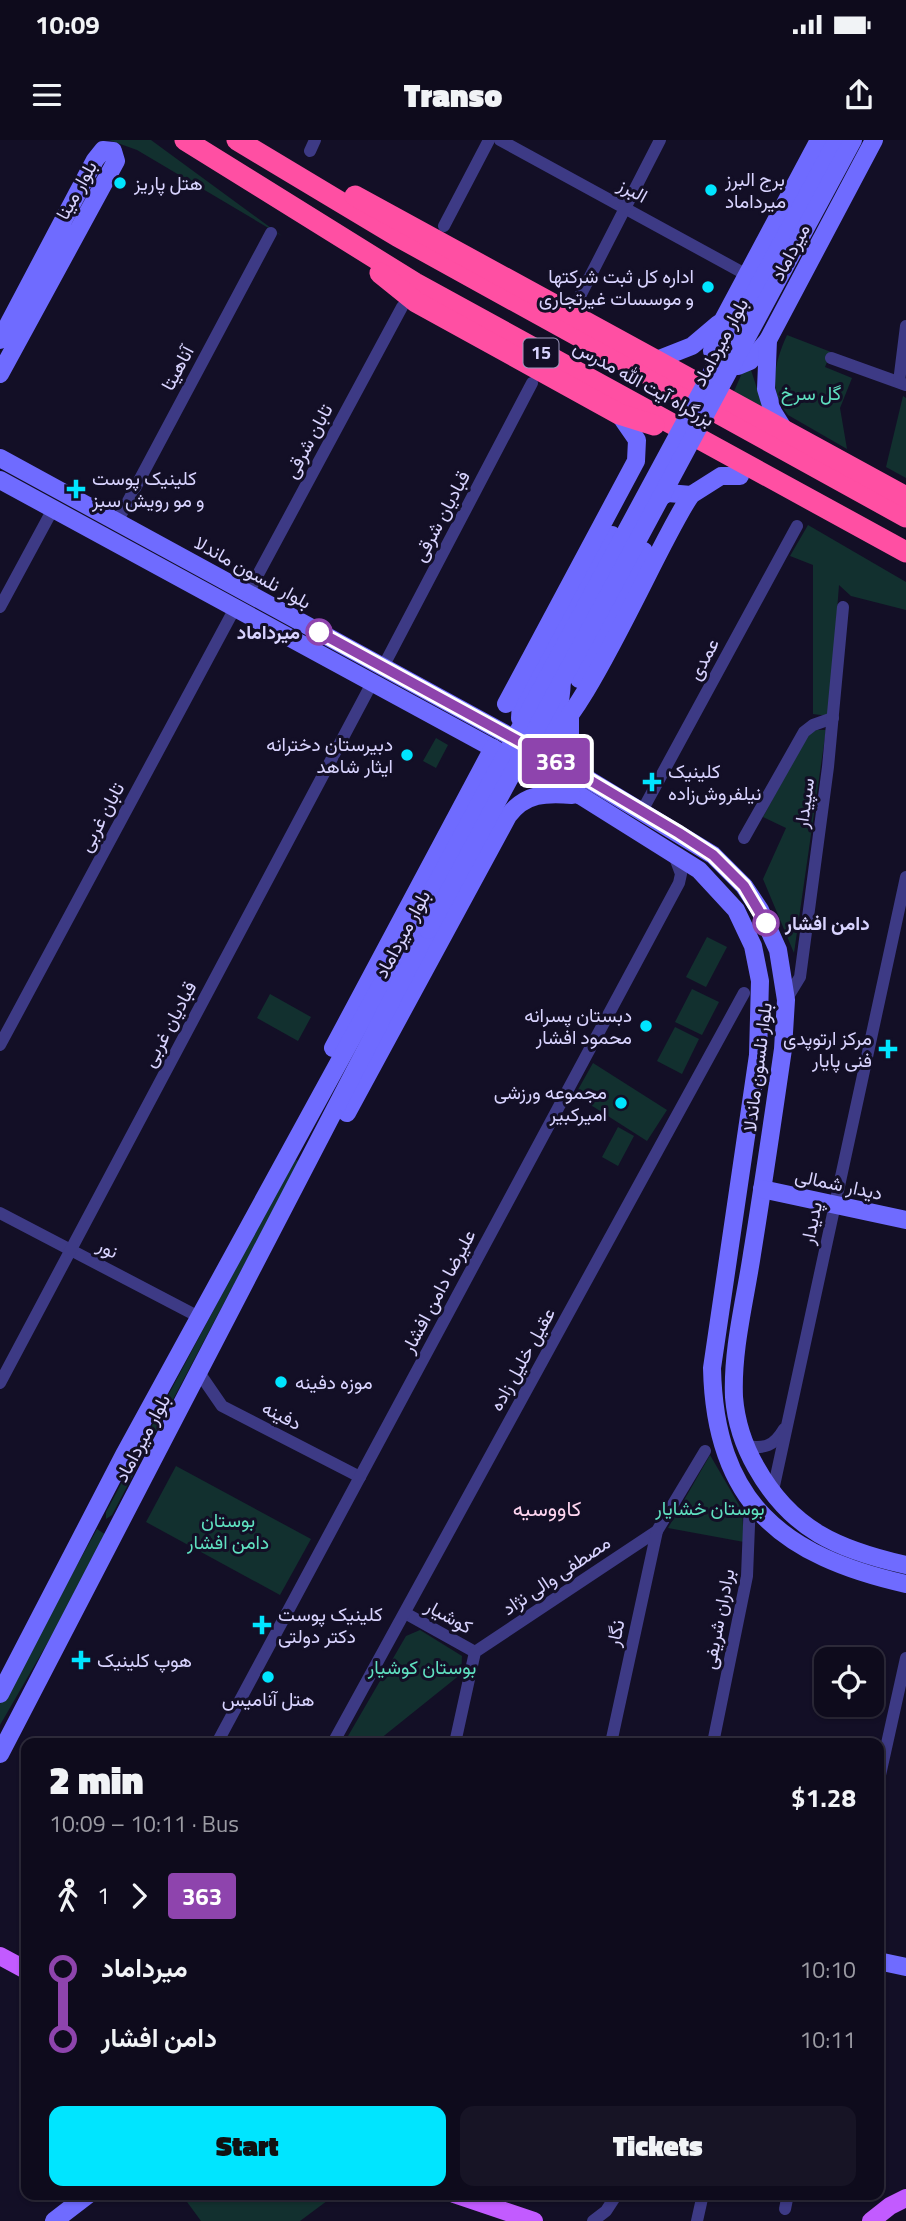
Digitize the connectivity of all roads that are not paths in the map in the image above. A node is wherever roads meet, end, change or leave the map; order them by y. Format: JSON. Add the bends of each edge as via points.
{"nodes":[{"id":1,"x":185,"y":140,"type":"edge"},
{"id":2,"x":237,"y":140,"type":"edge"},
{"id":3,"x":489,"y":140,"type":"edge"},
{"id":4,"x":500,"y":140,"type":"edge"},
{"id":5,"x":660,"y":140,"type":"edge"},
{"id":6,"x":819,"y":140,"type":"edge"},
{"id":7,"x":837,"y":140,"type":"edge"},
{"id":8,"x":853,"y":140,"type":"edge"},
{"id":9,"x":874,"y":140,"type":"edge"},
{"id":10,"x":258,"y":154,"type":"junction"},
{"id":11,"x":802,"y":172,"type":"junction"},
{"id":12,"x":851,"y":181,"type":"junction"},
{"id":13,"x":625,"y":208,"type":"junction"},
{"id":14,"x":780,"y":213,"type":"junction"},
{"id":15,"x":444,"y":226,"type":"dead end"},
{"id":16,"x":271,"y":233,"type":"dead end"},
{"id":17,"x":821,"y":239,"type":"junction"},
{"id":18,"x":351,"y":245,"type":"junction"},
{"id":19,"x":747,"y":275,"type":"junction"},
{"id":20,"x":578,"y":300,"type":"dead end"},
{"id":21,"x":402,"y":307,"type":"dead end"},
{"id":22,"x":755,"y":307,"type":"junction"},
{"id":23,"x":725,"y":317,"type":"junction"},
{"id":24,"x":906,"y":326,"type":"edge"},
{"id":25,"x":0,"y":340,"type":"edge"},
{"id":26,"x":768,"y":340,"type":"junction"},
{"id":27,"x":831,"y":358,"type":"dead end"},
{"id":28,"x":659,"y":359,"type":"junction"},
{"id":29,"x":0,"y":374,"type":"edge"},
{"id":30,"x":532,"y":383,"type":"dead end"},
{"id":31,"x":903,"y":384,"type":"edge"},
{"id":32,"x":619,"y":414,"type":"junction"},
{"id":33,"x":783,"y":428,"type":"junction"},
{"id":34,"x":0,"y":458,"type":"edge"},
{"id":35,"x":740,"y":476,"type":"junction"},
{"id":36,"x":0,"y":480,"type":"edge"},
{"id":37,"x":691,"y":495,"type":"junction"},
{"id":38,"x":906,"y":497,"type":"edge"},
{"id":39,"x":53,"y":509,"type":"junction"},
{"id":40,"x":906,"y":517,"type":"edge"},
{"id":41,"x":117,"y":522,"type":"junction"},
{"id":42,"x":797,"y":526,"type":"dead end"},
{"id":43,"x":906,"y":552,"type":"edge"},
{"id":44,"x":906,"y":565,"type":"edge"},
{"id":45,"x":248,"y":593,"type":"junction"},
{"id":46,"x":0,"y":607,"type":"edge"},
{"id":47,"x":843,"y":607,"type":"dead end"},
{"id":48,"x":235,"y":608,"type":"junction"},
{"id":49,"x":383,"y":667,"type":"junction"},
{"id":50,"x":372,"y":682,"type":"junction"},
{"id":51,"x":524,"y":696,"type":"junction"},
{"id":52,"x":506,"y":704,"type":"junction"},
{"id":53,"x":570,"y":713,"type":"junction"},
{"id":54,"x":469,"y":714,"type":"junction"},
{"id":55,"x":833,"y":718,"type":"junction"},
{"id":56,"x":493,"y":748,"type":"junction"},
{"id":57,"x":544,"y":755,"type":"junction"},
{"id":58,"x":513,"y":759,"type":"junction"},
{"id":59,"x":540,"y":774,"type":"junction"},
{"id":60,"x":581,"y":775,"type":"junction"},
{"id":61,"x":581,"y":796,"type":"junction"},
{"id":62,"x":642,"y":811,"type":"junction"},
{"id":63,"x":457,"y":815,"type":"junction"},
{"id":64,"x":495,"y":838,"type":"junction"},
{"id":65,"x":744,"y":838,"type":"dead end"},
{"id":66,"x":674,"y":855,"type":"junction"},
{"id":67,"x":906,"y":877,"type":"edge"},
{"id":68,"x":421,"y":926,"type":"junction"},
{"id":69,"x":744,"y":993,"type":"dead end"},
{"id":70,"x":786,"y":1000,"type":"junction"},
{"id":71,"x":0,"y":1045,"type":"edge"},
{"id":72,"x":299,"y":1181,"type":"junction"},
{"id":73,"x":762,"y":1189,"type":"junction"},
{"id":74,"x":835,"y":1204,"type":"junction"},
{"id":75,"x":257,"y":1211,"type":"junction"},
{"id":76,"x":0,"y":1213,"type":"edge"},
{"id":77,"x":906,"y":1220,"type":"edge"},
{"id":78,"x":71,"y":1250,"type":"junction"},
{"id":79,"x":199,"y":1317,"type":"junction"},
{"id":80,"x":200,"y":1374,"type":"junction"},
{"id":81,"x":0,"y":1384,"type":"edge"},
{"id":82,"x":788,"y":1423,"type":"junction"},
{"id":83,"x":746,"y":1446,"type":"junction"},
{"id":84,"x":705,"y":1451,"type":"dead end"},
{"id":85,"x":360,"y":1476,"type":"junction"},
{"id":86,"x":137,"y":1491,"type":"junction"},
{"id":87,"x":772,"y":1494,"type":"junction"},
{"id":88,"x":102,"y":1498,"type":"junction"},
{"id":89,"x":750,"y":1500,"type":"junction"},
{"id":90,"x":657,"y":1531,"type":"junction"},
{"id":91,"x":906,"y":1565,"type":"edge"},
{"id":92,"x":906,"y":1584,"type":"edge"},
{"id":93,"x":405,"y":1613,"type":"junction"},
{"id":94,"x":475,"y":1652,"type":"junction"},
{"id":95,"x":906,"y":1658,"type":"edge"},
{"id":96,"x":1,"y":1692,"type":"edge"},
{"id":97,"x":15,"y":1725,"type":"junction"},
{"id":98,"x":220,"y":1738,"type":"edge"},
{"id":99,"x":336,"y":1738,"type":"edge"},
{"id":100,"x":456,"y":1738,"type":"edge"},
{"id":101,"x":612,"y":1738,"type":"edge"},
{"id":102,"x":714,"y":1738,"type":"edge"},
{"id":103,"x":0,"y":1742,"type":"edge"},
{"id":104,"x":0,"y":1754,"type":"edge"},
{"id":105,"x":884,"y":1757,"type":"edge"},
{"id":106,"x":0,"y":1956,"type":"edge"},
{"id":107,"x":884,"y":1962,"type":"edge"},
{"id":108,"x":21,"y":1967,"type":"edge"},
{"id":109,"x":906,"y":1967,"type":"edge"},
{"id":110,"x":884,"y":1970,"type":"edge"},
{"id":111,"x":906,"y":1975,"type":"edge"},
{"id":112,"x":905,"y":2198,"type":"edge"},
{"id":113,"x":81,"y":2200,"type":"edge"},
{"id":114,"x":476,"y":2200,"type":"edge"},
{"id":115,"x":613,"y":2200,"type":"edge"},
{"id":116,"x":702,"y":2200,"type":"edge"},
{"id":117,"x":787,"y":2200,"type":"edge"},
{"id":118,"x":785,"y":2209,"type":"dead end"},
{"id":119,"x":872,"y":2218,"type":"edge"},
{"id":120,"x":54,"y":2221,"type":"edge"},
{"id":121,"x":534,"y":2221,"type":"edge"},
{"id":122,"x":593,"y":2221,"type":"edge"},
{"id":123,"x":697,"y":2221,"type":"edge"}],
"edges":[{"from":1,"to":18,"type":"highway","name":"بزرگراه آیت الله مدرس","number":"15"},
{"from":2,"to":10,"type":"highway","name":"بزرگراه آیت الله مدرس","number":"15"},
{"from":3,"to":15,"type":"street"},
{"from":4,"to":13,"type":"street","name":"البرز"},
{"from":5,"to":13,"type":"street"},
{"from":6,"to":11,"type":"main road","name":"میرداماد"},
{"from":7,"to":22,"type":"main road","name":"بلوار میرداماد","bridge":true},
{"from":8,"to":22,"type":"main road","name":"بلوار میرداماد","bridge":true},
{"from":9,"to":12,"type":"main road","name":"میرداماد"},
{"from":10,"to":28,"type":"highway","via":[[318,176]]},
{"from":10,"to":40,"type":"highway","name":"بزرگراه آیت الله مدرس","number":"15","via":[[397,236]]},
{"from":11,"to":12,"type":"main road","via":[[804,183],[819,193],[833,193]]},
{"from":11,"to":14,"type":"main road","name":"میرداماد"},
{"from":12,"to":17,"type":"main road","name":"میرداماد"},
{"from":13,"to":19,"type":"street","name":"البرز"},
{"from":13,"to":20,"type":"street"},
{"from":14,"to":17,"type":"main road","via":[[796,207],[808,213],[816,221]]},
{"from":14,"to":19,"type":"main road","name":"میرداماد"},
{"from":16,"to":41,"type":"street","name":"آناهیتا"},
{"from":17,"to":26,"type":"main road","name":"میرداماد"},
{"from":18,"to":32,"type":"highway","via":[[416,302]]},
{"from":18,"to":43,"type":"highway","name":"بزرگراه آیت الله مدرس","number":"15"},
{"from":19,"to":23,"type":"main road","name":"میرداماد"},
{"from":21,"to":45,"type":"street","name":"تابان شرقی"},
{"from":22,"to":51,"type":"main road","bridge":true,"via":[[699,372]]},
{"from":22,"to":53,"type":"main road","bridge":true,"via":[[729,390],[579,678]]},
{"from":22,"to":68,"type":"main road","name":"بلوار میرداماد","bridge":true},
{"from":23,"to":26,"type":"main road","via":[[712,346],[720,361],[731,366],[744,364]]},
{"from":23,"to":28,"type":"main road","via":[[692,346]]},
{"from":24,"to":31,"type":"street"},
{"from":25,"to":29,"type":"main road","name":"بلوار مینا","via":[[95,159],[103,150],[113,150],[116,161]]},
{"from":26,"to":33,"type":"main road","name":"میرداماد","via":[[766,389]]},
{"from":27,"to":31,"type":"street"},
{"from":28,"to":33,"type":"highway"},
{"from":30,"to":49,"type":"street","name":"قبادیان شرقی"},
{"from":32,"to":35,"type":"highway","via":[[663,428]]},
{"from":32,"to":52,"type":"main road","via":[[637,440],[636,461]]},
{"from":33,"to":38,"type":"highway"},
{"from":34,"to":41,"type":"main road","name":"بلوار نلسون ماندلا"},
{"from":35,"to":37,"type":"main road","via":[[721,476]]},
{"from":35,"to":44,"type":"highway"},
{"from":36,"to":39,"type":"main road","name":"بلوار نلسون ماندلا"},
{"from":37,"to":51,"type":"main road","via":[[668,493],[652,501],[563,663],[555,716],[542,726],[527,724],[519,710]]},
{"from":37,"to":53,"type":"main road","via":[[588,688]]},
{"from":39,"to":46,"type":"street"},
{"from":39,"to":48,"type":"main road","name":"بلوار نلسون ماندلا"},
{"from":41,"to":45,"type":"main road","name":"بلوار نلسون ماندلا"},
{"from":42,"to":62,"type":"street","name":"عمدی"},
{"from":45,"to":49,"type":"main road","name":"بلوار نلسون ماندلا"},
{"from":47,"to":55,"type":"street","name":"سپیدار"},
{"from":48,"to":50,"type":"main road","name":"بلوار نلسون ماندلا"},
{"from":48,"to":71,"type":"street","name":"تابان غربی"},
{"from":49,"to":54,"type":"main road","name":"بلوار نلسون ماندلا"},
{"from":50,"to":56,"type":"main road","name":"بلوار نلسون ماندلا"},
{"from":50,"to":78,"type":"street","name":"قبادیان غربی"},
{"from":51,"to":52,"type":"main road"},
{"from":52,"to":54,"type":"main road"},
{"from":53,"to":57,"type":"main road"},
{"from":53,"to":60,"type":"main road","via":[[570,746]]},
{"from":54,"to":57,"type":"main road","name":"بلوار نلسون ماندلا"},
{"from":55,"to":65,"type":"street","via":[[804,732]]},
{"from":55,"to":70,"type":"street","name":"سپیدار","via":[[800,977]]},
{"from":56,"to":58,"type":"main road","name":"بلوار نلسون ماندلا"},
{"from":56,"to":63,"type":"main road"},
{"from":57,"to":58,"type":"main road"},
{"from":57,"to":59,"type":"main road"},
{"from":57,"to":60,"type":"main road","name":"بلوار نلسون ماندلا"},
{"from":58,"to":59,"type":"main road","name":"بلوار نلسون ماندلا"},
{"from":59,"to":61,"type":"main road","name":"بلوار نلسون ماندلا"},
{"from":60,"to":62,"type":"main road","name":"بلوار نلسون ماندلا"},
{"from":61,"to":64,"type":"main road","via":[[529,798],[514,808]]},
{"from":61,"to":66,"type":"main road","name":"بلوار نلسون ماندلا"},
{"from":62,"to":70,"type":"main road","name":"بلوار نلسون ماندلا","via":[[713,855],[744,886],[778,950]]},
{"from":63,"to":64,"type":"main road","via":[[470,808],[485,810],[494,823]]},
{"from":63,"to":75,"type":"main road","via":[[270,1166]]},
{"from":64,"to":72,"type":"main road","via":[[330,1143]]},
{"from":66,"to":85,"type":"street","name":"علیرضا دامن افشار","via":[[681,874],[679,883]]},
{"from":66,"to":89,"type":"main road","name":"بلوار نلسون ماندلا","via":[[713,882],[736,910],[753,947],[760,981],[759,1046],[712,1368],[720,1439],[733,1474]]},
{"from":67,"to":74,"type":"street","name":"پدیدار"},
{"from":68,"to":72,"type":"main road","name":"بلوار میرداماد"},
{"from":68,"to":75,"type":"main road","name":"بلوار میرداماد"},
{"from":69,"to":93,"type":"street","name":"عقیل خلیل زاده"},
{"from":70,"to":73,"type":"main road","name":"بلوار نلسون ماندلا"},
{"from":72,"to":80,"type":"main road","name":"بلوار میرداماد"},
{"from":73,"to":74,"type":"main road","name":"دیدار شمالی"},
{"from":73,"to":83,"type":"main road","name":"بلوار نلسون ماندلا","via":[[734,1375],[737,1420]]},
{"from":74,"to":77,"type":"main road","name":"دیدار شمالی"},
{"from":74,"to":82,"type":"street","name":"پدیدار"},
{"from":75,"to":79,"type":"main road","name":"بلوار میرداماد"},
{"from":76,"to":78,"type":"street","name":"نور"},
{"from":78,"to":79,"type":"street","name":"نور"},
{"from":78,"to":81,"type":"street","name":"قبادیان غربی"},
{"from":79,"to":88,"type":"main road","name":"بلوار میرداماد"},
{"from":80,"to":85,"type":"street","name":"دفینه","via":[[222,1406]]},
{"from":80,"to":86,"type":"main road","name":"بلوار میرداماد"},
{"from":82,"to":83,"type":"street","via":[[772,1445]]},
{"from":82,"to":87,"type":"street","name":"پدیدار"},
{"from":83,"to":87,"type":"main road","name":"بلوار نلسون ماندلا"},
{"from":84,"to":90,"type":"street","name":"مصطفی والی نژاد"},
{"from":85,"to":98,"type":"street","name":"علیرضا دامن افشار"},
{"from":86,"to":88,"type":"main road","via":[[106,1528],[97,1521]]},
{"from":86,"to":97,"type":"main road","name":"بلوار میرداماد"},
{"from":87,"to":91,"type":"main road","name":"بلوار نلسون ماندلا","via":[[818,1535]]},
{"from":88,"to":96,"type":"main road","name":"بلوار میرداماد"},
{"from":89,"to":92,"type":"main road","name":"بلوار نلسون ماندلا","via":[[810,1552],[860,1574]]},
{"from":89,"to":102,"type":"street","name":"برادران شریفی","via":[[747,1576]]},
{"from":90,"to":94,"type":"street","name":"مصطفی والی نژاد"},
{"from":90,"to":101,"type":"street","name":"نگار"},
{"from":93,"to":94,"type":"street","name":"کوشیار"},
{"from":93,"to":99,"type":"street","name":"عقیل خلیل زاده"},
{"from":94,"to":100,"type":"street"},
{"from":95,"to":105,"type":"street"},
{"from":97,"to":103,"type":"main road"},
{"from":97,"to":104,"type":"main road","name":"بلوار میرداماد"},
{"from":106,"to":108,"type":"main road"},
{"from":107,"to":109,"type":"main road"},
{"from":110,"to":111,"type":"main road"},
{"from":112,"to":119,"type":"main road"},
{"from":113,"to":120,"type":"main road"},
{"from":114,"to":121,"type":"main road"},
{"from":115,"to":122,"type":"street"},
{"from":116,"to":123,"type":"street"},
{"from":117,"to":118,"type":"street"}]}
